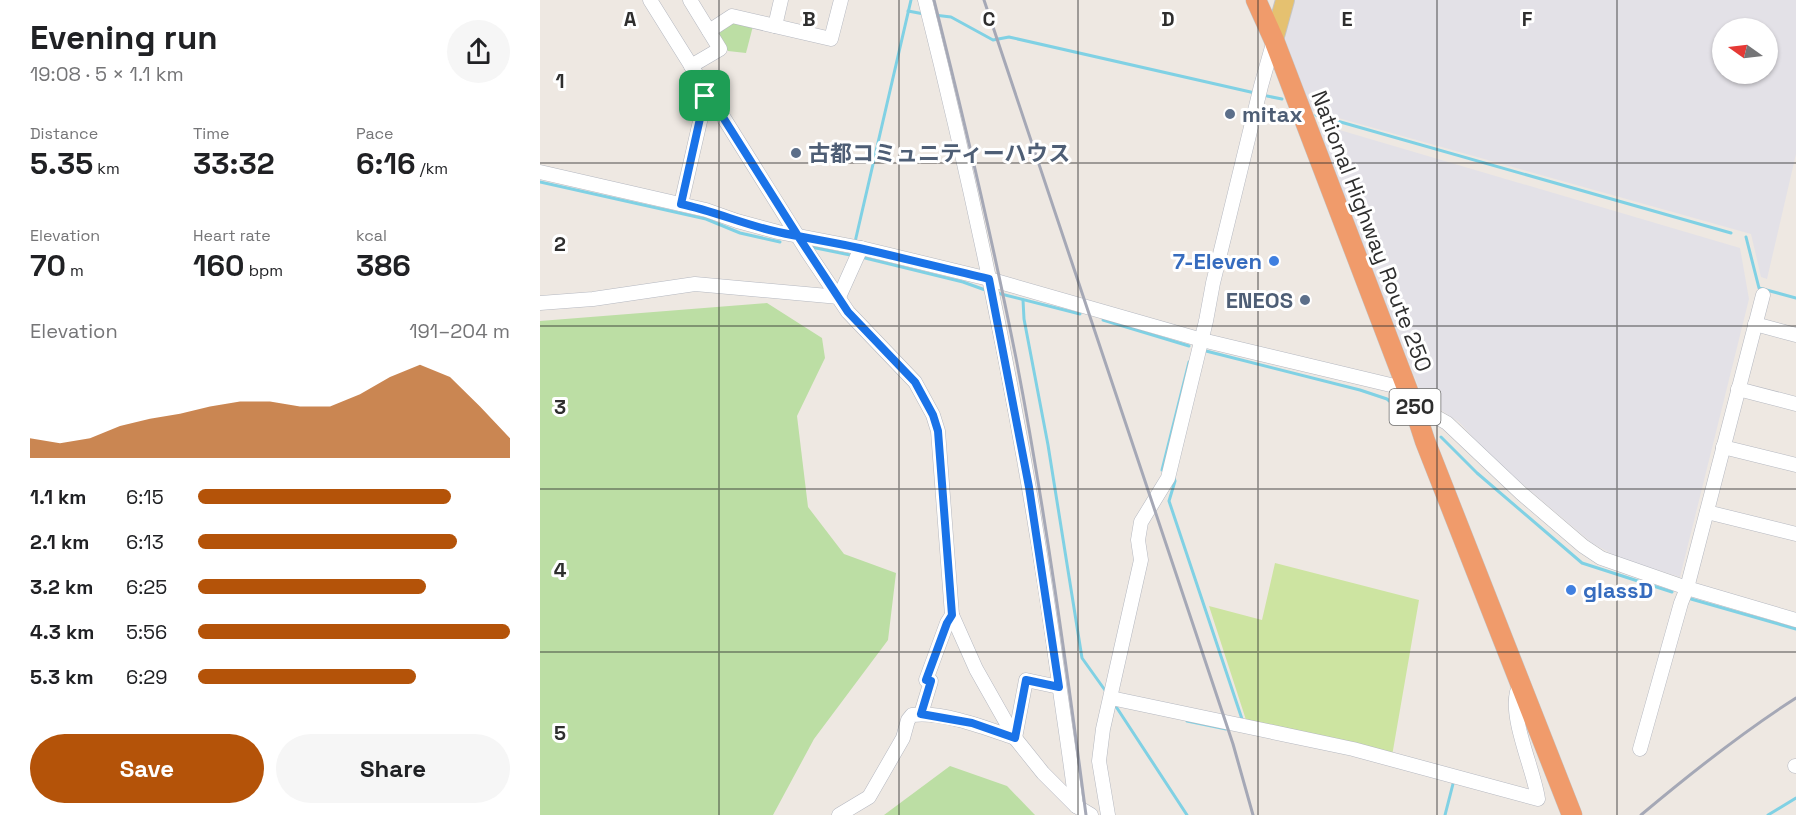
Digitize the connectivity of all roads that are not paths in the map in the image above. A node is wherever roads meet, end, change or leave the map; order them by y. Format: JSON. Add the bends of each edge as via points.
{"nodes":[{"id":1,"x":650,"y":0,"type":"edge"},
{"id":2,"x":690,"y":0,"type":"edge"},
{"id":3,"x":782,"y":0,"type":"edge"},
{"id":4,"x":841,"y":0,"type":"edge"},
{"id":5,"x":1257,"y":0,"type":"edge"},
{"id":6,"x":1283,"y":0,"type":"edge"},
{"id":7,"x":927,"y":10,"type":"edge"},
{"id":8,"x":775,"y":26,"type":"junction"},
{"id":9,"x":709,"y":31,"type":"junction"},
{"id":10,"x":1274,"y":40,"type":"junction"},
{"id":11,"x":692,"y":66,"type":"junction"},
{"id":12,"x":707,"y":92,"type":"junction"},
{"id":13,"x":540,"y":172,"type":"edge"},
{"id":14,"x":681,"y":204,"type":"junction"},
{"id":15,"x":798,"y":236,"type":"junction"},
{"id":16,"x":859,"y":254,"type":"junction"},
{"id":17,"x":991,"y":287,"type":"junction"},
{"id":18,"x":1763,"y":295,"type":"dead end"},
{"id":19,"x":839,"y":297,"type":"junction"},
{"id":20,"x":540,"y":303,"type":"edge"},
{"id":21,"x":1755,"y":324,"type":"junction"},
{"id":22,"x":1796,"y":335,"type":"edge"},
{"id":23,"x":1202,"y":340,"type":"junction"},
{"id":24,"x":1738,"y":389,"type":"junction"},
{"id":25,"x":1413,"y":404,"type":"junction"},
{"id":26,"x":1796,"y":404,"type":"edge"},
{"id":27,"x":1448,"y":423,"type":"junction"},
{"id":28,"x":1425,"y":441,"type":"junction"},
{"id":29,"x":1723,"y":447,"type":"junction"},
{"id":30,"x":1796,"y":465,"type":"edge"},
{"id":31,"x":1707,"y":512,"type":"junction"},
{"id":32,"x":1796,"y":534,"type":"edge"},
{"id":33,"x":1687,"y":588,"type":"junction"},
{"id":34,"x":952,"y":615,"type":"junction"},
{"id":35,"x":1796,"y":620,"type":"edge"},
{"id":36,"x":1056,"y":686,"type":"junction"},
{"id":37,"x":1523,"y":689,"type":"junction"},
{"id":38,"x":1111,"y":698,"type":"junction"},
{"id":39,"x":921,"y":714,"type":"junction"},
{"id":40,"x":1015,"y":738,"type":"junction"},
{"id":41,"x":1640,"y":749,"type":"dead end"},
{"id":42,"x":1076,"y":806,"type":"junction"},
{"id":43,"x":839,"y":815,"type":"edge"},
{"id":44,"x":1091,"y":815,"type":"edge"},
{"id":45,"x":1108,"y":815,"type":"edge"},
{"id":46,"x":1572,"y":815,"type":"edge"}],
"edges":[{"from":1,"to":11,"type":"street"},
{"from":2,"to":9,"type":"street"},
{"from":3,"to":8,"type":"street"},
{"from":4,"to":8,"type":"street","via":[[831,39]]},
{"from":5,"to":6,"type":"main road","via":[[1272,6]]},
{"from":5,"to":10,"type":"highway","name":"National Highway Route 250","number":"250"},
{"from":6,"to":10,"type":"main road"},
{"from":7,"to":17,"type":"street"},
{"from":8,"to":9,"type":"street","via":[[732,16]]},
{"from":9,"to":11,"type":"street","via":[[720,49]]},
{"from":10,"to":23,"type":"street"},
{"from":10,"to":25,"type":"highway","name":"National Highway Route 250","number":"250"},
{"from":11,"to":12,"type":"street"},
{"from":12,"to":14,"type":"street"},
{"from":12,"to":15,"type":"street"},
{"from":13,"to":14,"type":"street"},
{"from":14,"to":15,"type":"street"},
{"from":15,"to":16,"type":"street"},
{"from":15,"to":19,"type":"street"},
{"from":16,"to":17,"type":"street"},
{"from":16,"to":19,"type":"street"},
{"from":17,"to":23,"type":"street"},
{"from":17,"to":36,"type":"street","via":[[1029,487]]},
{"from":18,"to":21,"type":"street"},
{"from":19,"to":20,"type":"street","via":[[695,284]]},
{"from":19,"to":34,"type":"street","via":[[915,382],[933,415],[938,431]]},
{"from":21,"to":22,"type":"street"},
{"from":21,"to":24,"type":"street"},
{"from":23,"to":25,"type":"street","via":[[1399,387]]},
{"from":23,"to":38,"type":"street","via":[[1168,478],[1141,522],[1141,560]]},
{"from":24,"to":26,"type":"street"},
{"from":24,"to":29,"type":"street"},
{"from":25,"to":27,"type":"street"},
{"from":25,"to":28,"type":"highway","name":"National Highway Route 250","number":"250"},
{"from":27,"to":28,"type":"street","via":[[1428,430]]},
{"from":27,"to":33,"type":"street","via":[[1583,546],[1611,562]]},
{"from":28,"to":37,"type":"highway","name":"National Highway Route 250","number":"250"},
{"from":29,"to":30,"type":"street"},
{"from":29,"to":31,"type":"street"},
{"from":31,"to":32,"type":"street"},
{"from":31,"to":33,"type":"street"},
{"from":33,"to":35,"type":"street"},
{"from":33,"to":41,"type":"street"},
{"from":34,"to":39,"type":"street","via":[[926,680],[931,681]]},
{"from":34,"to":40,"type":"street","via":[[976,669]]},
{"from":36,"to":40,"type":"street","via":[[1026,680]]},
{"from":36,"to":42,"type":"street"},
{"from":37,"to":38,"type":"street","via":[[1517,692],[1515,701],[1538,800],[1353,749]]},
{"from":37,"to":46,"type":"highway","name":"National Highway Route 250","number":"250"},
{"from":38,"to":45,"type":"street","via":[[1099,761]]},
{"from":39,"to":40,"type":"street","via":[[972,723]]},
{"from":39,"to":43,"type":"street","via":[[908,720],[903,738],[868,796]]},
{"from":40,"to":42,"type":"street"},
{"from":42,"to":44,"type":"street"}]}
